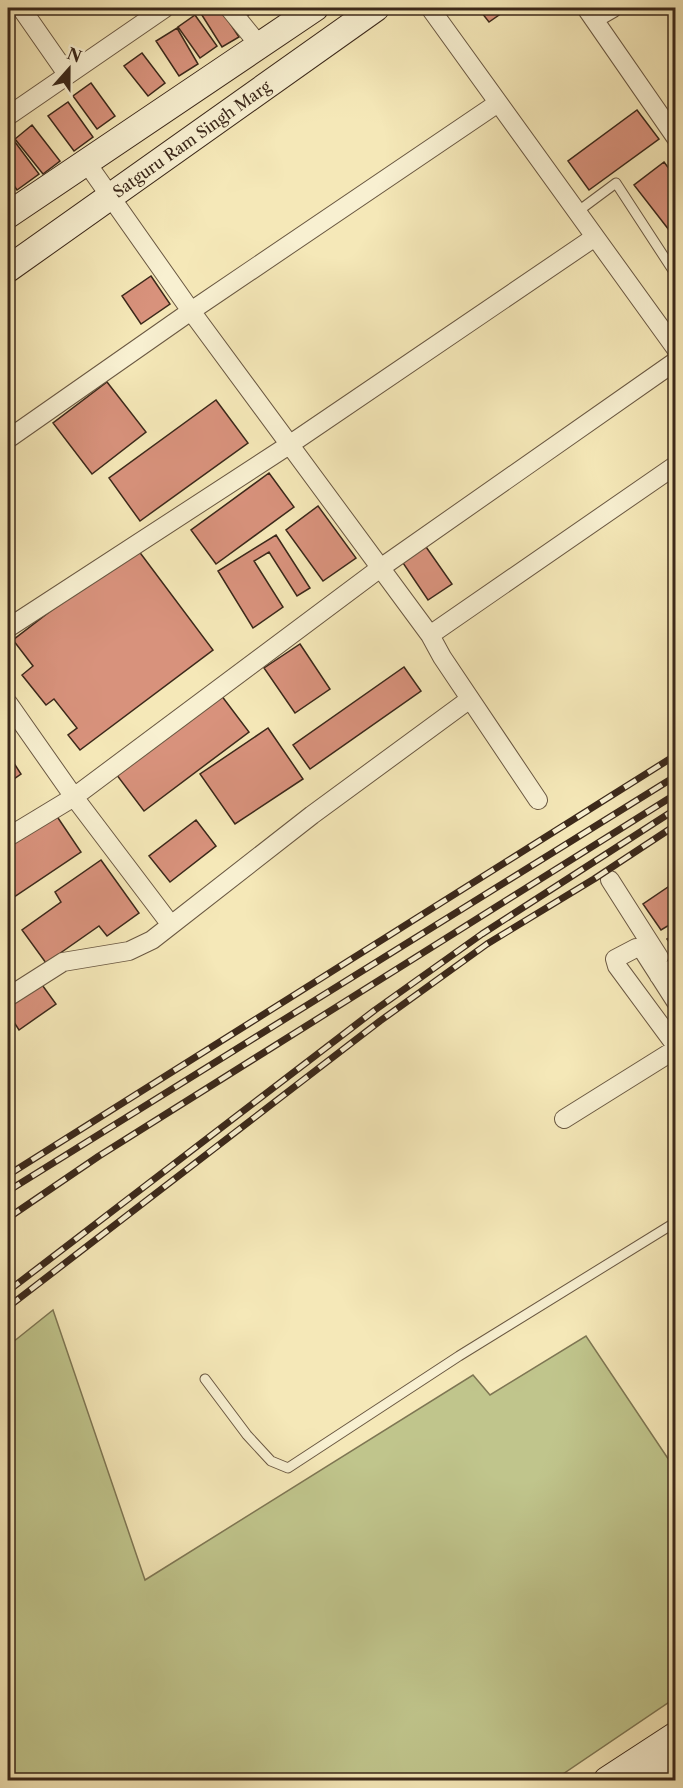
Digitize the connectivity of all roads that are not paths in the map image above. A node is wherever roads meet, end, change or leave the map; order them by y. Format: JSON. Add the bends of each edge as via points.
{"nodes":[{"id":1,"x":21,"y":8,"type":"edge"},
{"id":2,"x":165,"y":8,"type":"edge"},
{"id":3,"x":229,"y":8,"type":"edge"},
{"id":4,"x":315,"y":8,"type":"edge"},
{"id":5,"x":376,"y":8,"type":"edge"},
{"id":6,"x":430,"y":8,"type":"edge"},
{"id":7,"x":613,"y":8,"type":"edge"},
{"id":8,"x":590,"y":13,"type":"edge"},
{"id":9,"x":259,"y":45,"type":"junction"},
{"id":10,"x":66,"y":74,"type":"junction"},
{"id":11,"x":498,"y":103,"type":"junction"},
{"id":12,"x":8,"y":116,"type":"edge"},
{"id":13,"x":674,"y":131,"type":"edge"},
{"id":14,"x":86,"y":162,"type":"junction"},
{"id":15,"x":111,"y":196,"type":"junction"},
{"id":16,"x":577,"y":212,"type":"junction"},
{"id":17,"x":8,"y":215,"type":"edge"},
{"id":18,"x":595,"y":237,"type":"junction"},
{"id":19,"x":8,"y":269,"type":"edge"},
{"id":20,"x":675,"y":275,"type":"edge"},
{"id":21,"x":191,"y":311,"type":"junction"},
{"id":22,"x":674,"y":342,"type":"edge"},
{"id":23,"x":675,"y":361,"type":"edge"},
{"id":24,"x":8,"y":439,"type":"edge"},
{"id":25,"x":289,"y":445,"type":"junction"},
{"id":26,"x":675,"y":465,"type":"edge"},
{"id":27,"x":379,"y":569,"type":"junction"},
{"id":28,"x":8,"y":628,"type":"edge"},
{"id":29,"x":430,"y":635,"type":"junction"},
{"id":30,"x":471,"y":699,"type":"junction"},
{"id":31,"x":8,"y":703,"type":"edge"},
{"id":32,"x":74,"y":797,"type":"junction"},
{"id":33,"x":538,"y":800,"type":"dead end"},
{"id":34,"x":8,"y":837,"type":"edge"},
{"id":35,"x":610,"y":880,"type":"dead end"},
{"id":36,"x":171,"y":925,"type":"junction"},
{"id":37,"x":667,"y":971,"type":"edge"},
{"id":38,"x":8,"y":997,"type":"edge"},
{"id":39,"x":675,"y":1002,"type":"edge"},
{"id":40,"x":675,"y":1047,"type":"edge"},
{"id":41,"x":564,"y":1119,"type":"dead end"},
{"id":42,"x":675,"y":1222,"type":"edge"},
{"id":43,"x":205,"y":1379,"type":"dead end"},
{"id":44,"x":675,"y":1735,"type":"edge"},
{"id":45,"x":675,"y":1760,"type":"edge"},
{"id":46,"x":607,"y":1780,"type":"edge"},
{"id":47,"x":646,"y":1780,"type":"edge"}],
"edges":[{"from":1,"to":10,"type":"street"},
{"from":2,"to":10,"type":"street"},
{"from":3,"to":9,"type":"street"},
{"from":4,"to":9,"type":"main road"},
{"from":5,"to":15,"type":"main road","name":"Satguru Ram Singh Marg"},
{"from":6,"to":11,"type":"street"},
{"from":7,"to":8,"type":"street"},
{"from":8,"to":13,"type":"street"},
{"from":9,"to":14,"type":"main road"},
{"from":10,"to":12,"type":"street"},
{"from":11,"to":16,"type":"street"},
{"from":11,"to":21,"type":"street"},
{"from":14,"to":15,"type":"street"},
{"from":14,"to":17,"type":"main road"},
{"from":15,"to":19,"type":"main road","name":"Satguru Ram Singh Marg"},
{"from":15,"to":21,"type":"street"},
{"from":16,"to":18,"type":"street"},
{"from":16,"to":20,"type":"lane","via":[[616,183]]},
{"from":18,"to":22,"type":"street"},
{"from":18,"to":25,"type":"street"},
{"from":21,"to":24,"type":"street"},
{"from":21,"to":25,"type":"street"},
{"from":23,"to":27,"type":"street"},
{"from":25,"to":27,"type":"street"},
{"from":25,"to":28,"type":"street"},
{"from":26,"to":29,"type":"street"},
{"from":27,"to":29,"type":"street"},
{"from":27,"to":32,"type":"street"},
{"from":29,"to":30,"type":"street"},
{"from":30,"to":33,"type":"street"},
{"from":30,"to":36,"type":"street","via":[[312,815]]},
{"from":31,"to":32,"type":"street"},
{"from":32,"to":34,"type":"street"},
{"from":32,"to":36,"type":"street"},
{"from":35,"to":37,"type":"street"},
{"from":36,"to":38,"type":"street","via":[[129,951],[56,965]]},
{"from":37,"to":39,"type":"street"},
{"from":37,"to":40,"type":"street","via":[[639,947],[615,959]]},
{"from":40,"to":41,"type":"street"},
{"from":42,"to":43,"type":"lane","via":[[288,1468],[271,1461]]},
{"from":44,"to":46,"type":"main road"},
{"from":45,"to":47,"type":"main road"}]}
